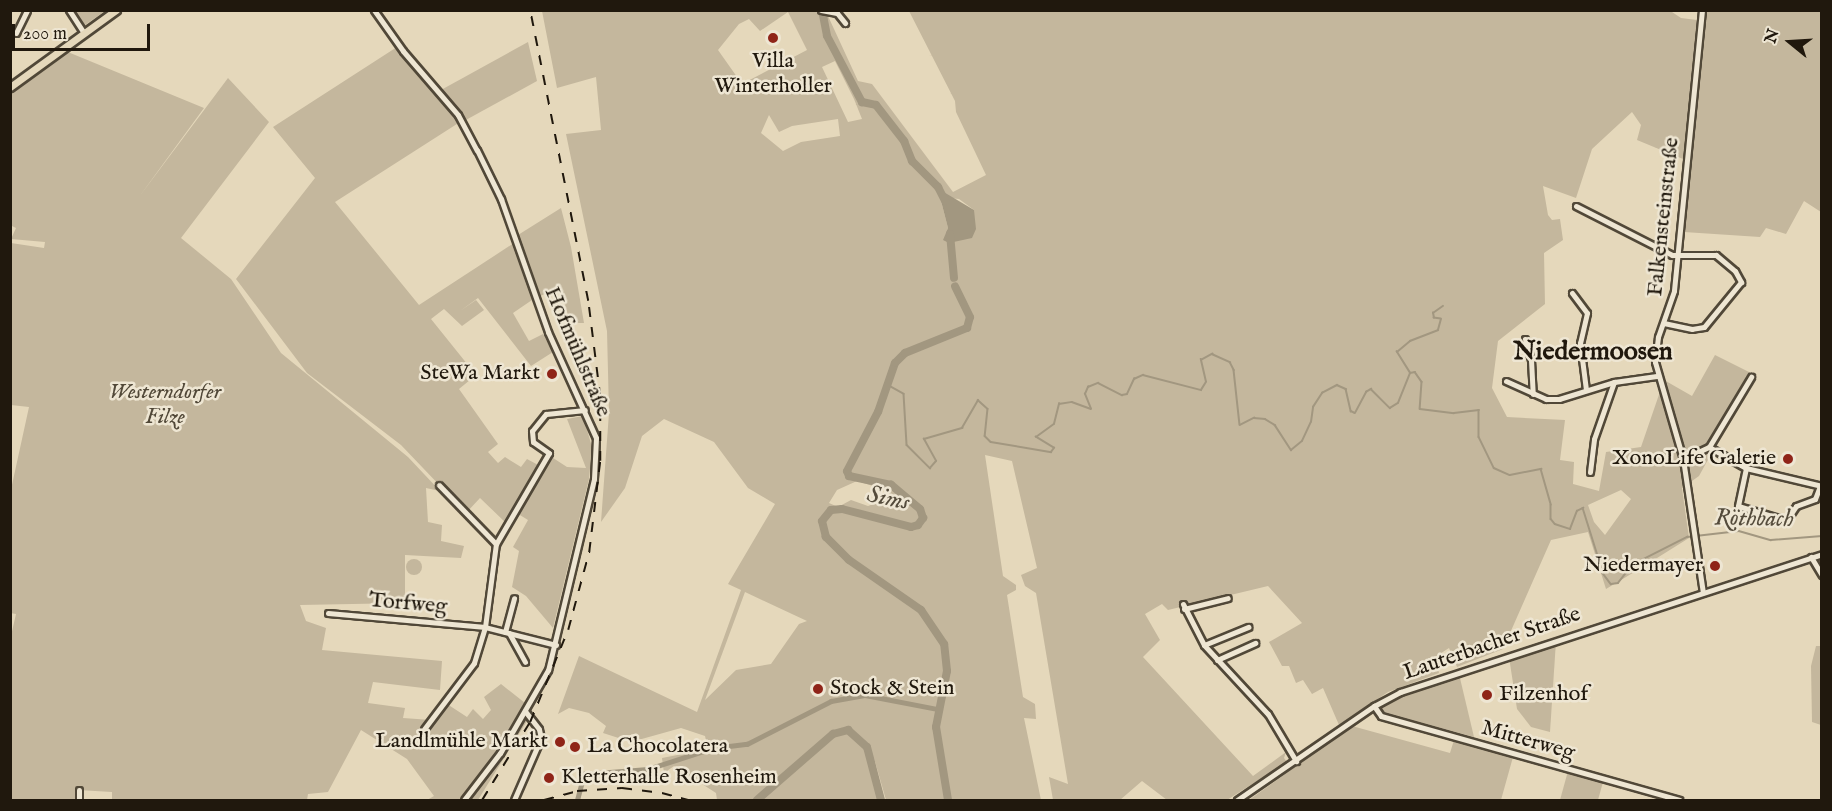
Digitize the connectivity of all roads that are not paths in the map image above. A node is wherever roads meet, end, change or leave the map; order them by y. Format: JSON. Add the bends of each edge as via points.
{"nodes":[{"id":1,"x":27,"y":10,"type":"edge"},
{"id":2,"x":69,"y":10,"type":"edge"},
{"id":3,"x":116,"y":10,"type":"edge"},
{"id":4,"x":374,"y":10,"type":"edge"},
{"id":5,"x":1702,"y":10,"type":"edge"},
{"id":6,"x":823,"y":11,"type":"edge"},
{"id":7,"x":838,"y":12,"type":"edge"},
{"id":8,"x":844,"y":23,"type":"dead end"},
{"id":9,"x":16,"y":33,"type":"dead end"},
{"id":10,"x":84,"y":33,"type":"junction"},
{"id":11,"x":10,"y":87,"type":"edge"},
{"id":12,"x":1576,"y":206,"type":"dead end"},
{"id":13,"x":1677,"y":256,"type":"junction"},
{"id":14,"x":1572,"y":293,"type":"dead end"},
{"id":15,"x":1664,"y":323,"type":"junction"},
{"id":16,"x":1526,"y":339,"type":"dead end"},
{"id":17,"x":1657,"y":376,"type":"junction"},
{"id":18,"x":1751,"y":377,"type":"dead end"},
{"id":19,"x":1506,"y":381,"type":"dead end"},
{"id":20,"x":1614,"y":382,"type":"junction"},
{"id":21,"x":1586,"y":390,"type":"junction"},
{"id":22,"x":1533,"y":394,"type":"junction"},
{"id":23,"x":585,"y":410,"type":"junction"},
{"id":24,"x":1709,"y":447,"type":"junction"},
{"id":25,"x":1683,"y":459,"type":"junction"},
{"id":26,"x":1746,"y":468,"type":"junction"},
{"id":27,"x":1590,"y":472,"type":"dead end"},
{"id":28,"x":439,"y":485,"type":"dead end"},
{"id":29,"x":1821,"y":486,"type":"edge"},
{"id":30,"x":496,"y":544,"type":"junction"},
{"id":31,"x":1821,"y":554,"type":"edge"},
{"id":32,"x":1811,"y":557,"type":"junction"},
{"id":33,"x":1821,"y":575,"type":"edge"},
{"id":34,"x":1703,"y":593,"type":"junction"},
{"id":35,"x":514,"y":598,"type":"dead end"},
{"id":36,"x":1228,"y":598,"type":"dead end"},
{"id":37,"x":328,"y":613,"type":"dead end"},
{"id":38,"x":485,"y":627,"type":"junction"},
{"id":39,"x":1248,"y":627,"type":"dead end"},
{"id":40,"x":507,"y":632,"type":"junction"},
{"id":41,"x":1255,"y":643,"type":"dead end"},
{"id":42,"x":556,"y":645,"type":"junction"},
{"id":43,"x":1204,"y":645,"type":"junction"},
{"id":44,"x":1217,"y":660,"type":"junction"},
{"id":45,"x":525,"y":662,"type":"dead end"},
{"id":46,"x":1374,"y":706,"type":"junction"},
{"id":47,"x":525,"y":711,"type":"junction"},
{"id":48,"x":424,"y":729,"type":"dead end"},
{"id":49,"x":1296,"y":761,"type":"junction"},
{"id":50,"x":79,"y":790,"type":"dead end"},
{"id":51,"x":79,"y":801,"type":"edge"},
{"id":52,"x":464,"y":801,"type":"edge"},
{"id":53,"x":514,"y":801,"type":"edge"},
{"id":54,"x":1237,"y":801,"type":"edge"},
{"id":55,"x":1679,"y":801,"type":"edge"}],
"edges":[{"from":1,"to":9,"type":"street"},
{"from":2,"to":10,"type":"street"},
{"from":3,"to":10,"type":"main road"},
{"from":4,"to":23,"type":"street","name":"Hofmühlstraße","via":[[458,115],[477,150],[504,207],[548,332]]},
{"from":5,"to":13,"type":"street","name":"Falkensteinstraße"},
{"from":6,"to":7,"type":"street"},
{"from":7,"to":8,"type":"street"},
{"from":10,"to":11,"type":"main road"},
{"from":12,"to":13,"type":"street"},
{"from":13,"to":15,"type":"street","name":"Falkensteinstraße","via":[[1673,300]]},
{"from":13,"to":15,"type":"street","via":[[1716,255],[1735,271],[1741,282],[1704,327],[1692,329]]},
{"from":14,"to":21,"type":"street","via":[[1587,313],[1580,342]]},
{"from":15,"to":17,"type":"street","name":"Falkensteinstraße","via":[[1655,349]]},
{"from":16,"to":22,"type":"street","via":[[1532,360]]},
{"from":17,"to":20,"type":"street"},
{"from":17,"to":25,"type":"street","name":"Falkensteinstraße"},
{"from":18,"to":24,"type":"street"},
{"from":19,"to":22,"type":"street"},
{"from":20,"to":21,"type":"street"},
{"from":20,"to":27,"type":"street","via":[[1594,439]]},
{"from":21,"to":22,"type":"street","via":[[1559,399]]},
{"from":23,"to":30,"type":"street","via":[[549,413],[533,428],[533,442],[549,453]]},
{"from":23,"to":42,"type":"street","name":"Hofmühlstraße","via":[[596,438],[594,479]]},
{"from":24,"to":25,"type":"street"},
{"from":24,"to":26,"type":"street"},
{"from":25,"to":34,"type":"street","name":"Falkensteinstraße"},
{"from":26,"to":29,"type":"street"},
{"from":26,"to":29,"type":"street","via":[[1738,506],[1779,518],[1788,518],[1796,506],[1815,499]]},
{"from":28,"to":30,"type":"street"},
{"from":30,"to":38,"type":"street"},
{"from":31,"to":32,"type":"street","name":"Lauterbacher Straße"},
{"from":32,"to":33,"type":"street"},
{"from":32,"to":34,"type":"street","name":"Lauterbacher Straße"},
{"from":34,"to":46,"type":"street","name":"Lauterbacher Straße","via":[[1458,672]]},
{"from":35,"to":40,"type":"street"},
{"from":36,"to":43,"type":"street","via":[[1184,606]]},
{"from":37,"to":38,"type":"street","name":"Torfweg"},
{"from":38,"to":40,"type":"street","name":"Torfweg"},
{"from":38,"to":48,"type":"street","via":[[474,663]]},
{"from":39,"to":43,"type":"street"},
{"from":40,"to":42,"type":"street","name":"Torfweg"},
{"from":40,"to":45,"type":"street"},
{"from":41,"to":44,"type":"street"},
{"from":42,"to":47,"type":"street","name":"Hofmühlstraße","via":[[546,675]]},
{"from":43,"to":44,"type":"street"},
{"from":44,"to":49,"type":"street","via":[[1268,714]]},
{"from":46,"to":49,"type":"street","name":"Lauterbacher Straße"},
{"from":46,"to":55,"type":"street","name":"Mitterweg","via":[[1381,716]]},
{"from":47,"to":52,"type":"street","name":"Hofmühlstraße"},
{"from":47,"to":53,"type":"street","via":[[541,738]]},
{"from":49,"to":54,"type":"street","name":"Lauterbacher Straße"},
{"from":50,"to":51,"type":"street"}]}
